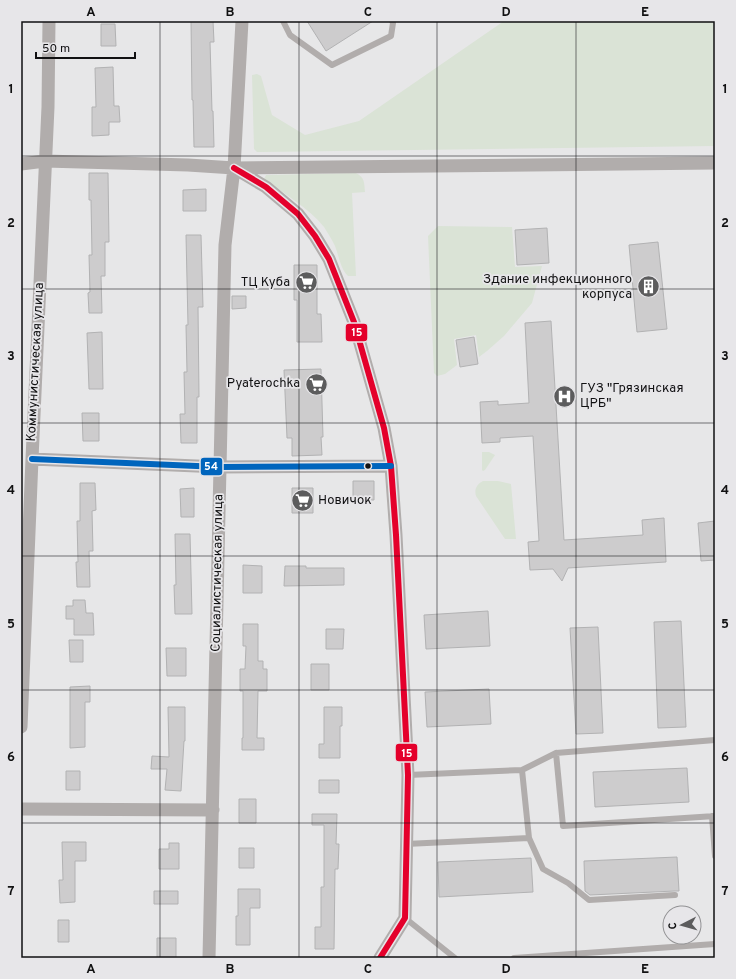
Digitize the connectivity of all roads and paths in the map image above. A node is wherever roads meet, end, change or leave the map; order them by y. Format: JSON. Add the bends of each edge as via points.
{"nodes":[{"id":1,"x":49,"y":21,"type":"edge"},
{"id":2,"x":242,"y":21,"type":"edge"},
{"id":3,"x":284,"y":21,"type":"edge"},
{"id":4,"x":392,"y":21,"type":"edge"},
{"id":5,"x":45,"y":161,"type":"junction"},
{"id":6,"x":715,"y":163,"type":"edge"},
{"id":7,"x":21,"y":164,"type":"edge"},
{"id":8,"x":234,"y":168,"type":"junction"},
{"id":9,"x":32,"y":459,"type":"junction"},
{"id":10,"x":391,"y":466,"type":"junction"},
{"id":11,"x":220,"y":467,"type":"junction"},
{"id":12,"x":21,"y":726,"type":"edge"},
{"id":13,"x":715,"y":740,"type":"edge"},
{"id":14,"x":556,"y":753,"type":"junction"},
{"id":15,"x":522,"y":770,"type":"junction"},
{"id":16,"x":408,"y":776,"type":"junction"},
{"id":17,"x":21,"y":809,"type":"edge"},
{"id":18,"x":213,"y":810,"type":"junction"},
{"id":19,"x":714,"y":816,"type":"edge"},
{"id":20,"x":529,"y":838,"type":"junction"},
{"id":21,"x":406,"y":844,"type":"junction"},
{"id":22,"x":715,"y":856,"type":"edge"},
{"id":23,"x":675,"y":895,"type":"dead end"},
{"id":24,"x":405,"y":918,"type":"junction"},
{"id":25,"x":715,"y":944,"type":"edge"},
{"id":26,"x":210,"y":958,"type":"edge"},
{"id":27,"x":380,"y":958,"type":"edge"},
{"id":28,"x":455,"y":958,"type":"edge"},
{"id":29,"x":514,"y":958,"type":"edge"}],
"edges":[{"from":1,"to":5,"type":"street","name":"Коммунистическая улица"},
{"from":2,"to":8,"type":"street","name":"Социалистическая улица"},
{"from":3,"to":4,"type":"lane","via":[[290,35],[332,65],[391,36]]},
{"from":5,"to":7,"type":"street"},
{"from":5,"to":8,"type":"street","via":[[188,164]]},
{"from":5,"to":9,"type":"street","name":"Коммунистическая улица"},
{"from":6,"to":8,"type":"street"},
{"from":8,"to":10,"type":"street","via":[[266,187],[298,214],[329,259],[354,322],[384,428]]},
{"from":8,"to":11,"type":"street","name":"Социалистическая улица","via":[[225,245]]},
{"from":9,"to":11,"type":"street"},
{"from":9,"to":12,"type":"street","name":"Коммунистическая улица"},
{"from":10,"to":11,"type":"street"},
{"from":10,"to":16,"type":"street"},
{"from":11,"to":18,"type":"street","name":"Социалистическая улица"},
{"from":13,"to":14,"type":"lane"},
{"from":14,"to":15,"type":"lane"},
{"from":14,"to":19,"type":"lane","via":[[563,826]]},
{"from":15,"to":16,"type":"lane"},
{"from":15,"to":20,"type":"lane"},
{"from":16,"to":21,"type":"street"},
{"from":17,"to":18,"type":"street"},
{"from":18,"to":26,"type":"street","name":"Социалистическая улица"},
{"from":19,"to":22,"type":"lane"},
{"from":20,"to":21,"type":"lane"},
{"from":20,"to":23,"type":"lane","via":[[544,869],[568,882],[589,900]]},
{"from":21,"to":24,"type":"street"},
{"from":24,"to":27,"type":"street"},
{"from":24,"to":28,"type":"lane"},
{"from":25,"to":29,"type":"lane"}]}
